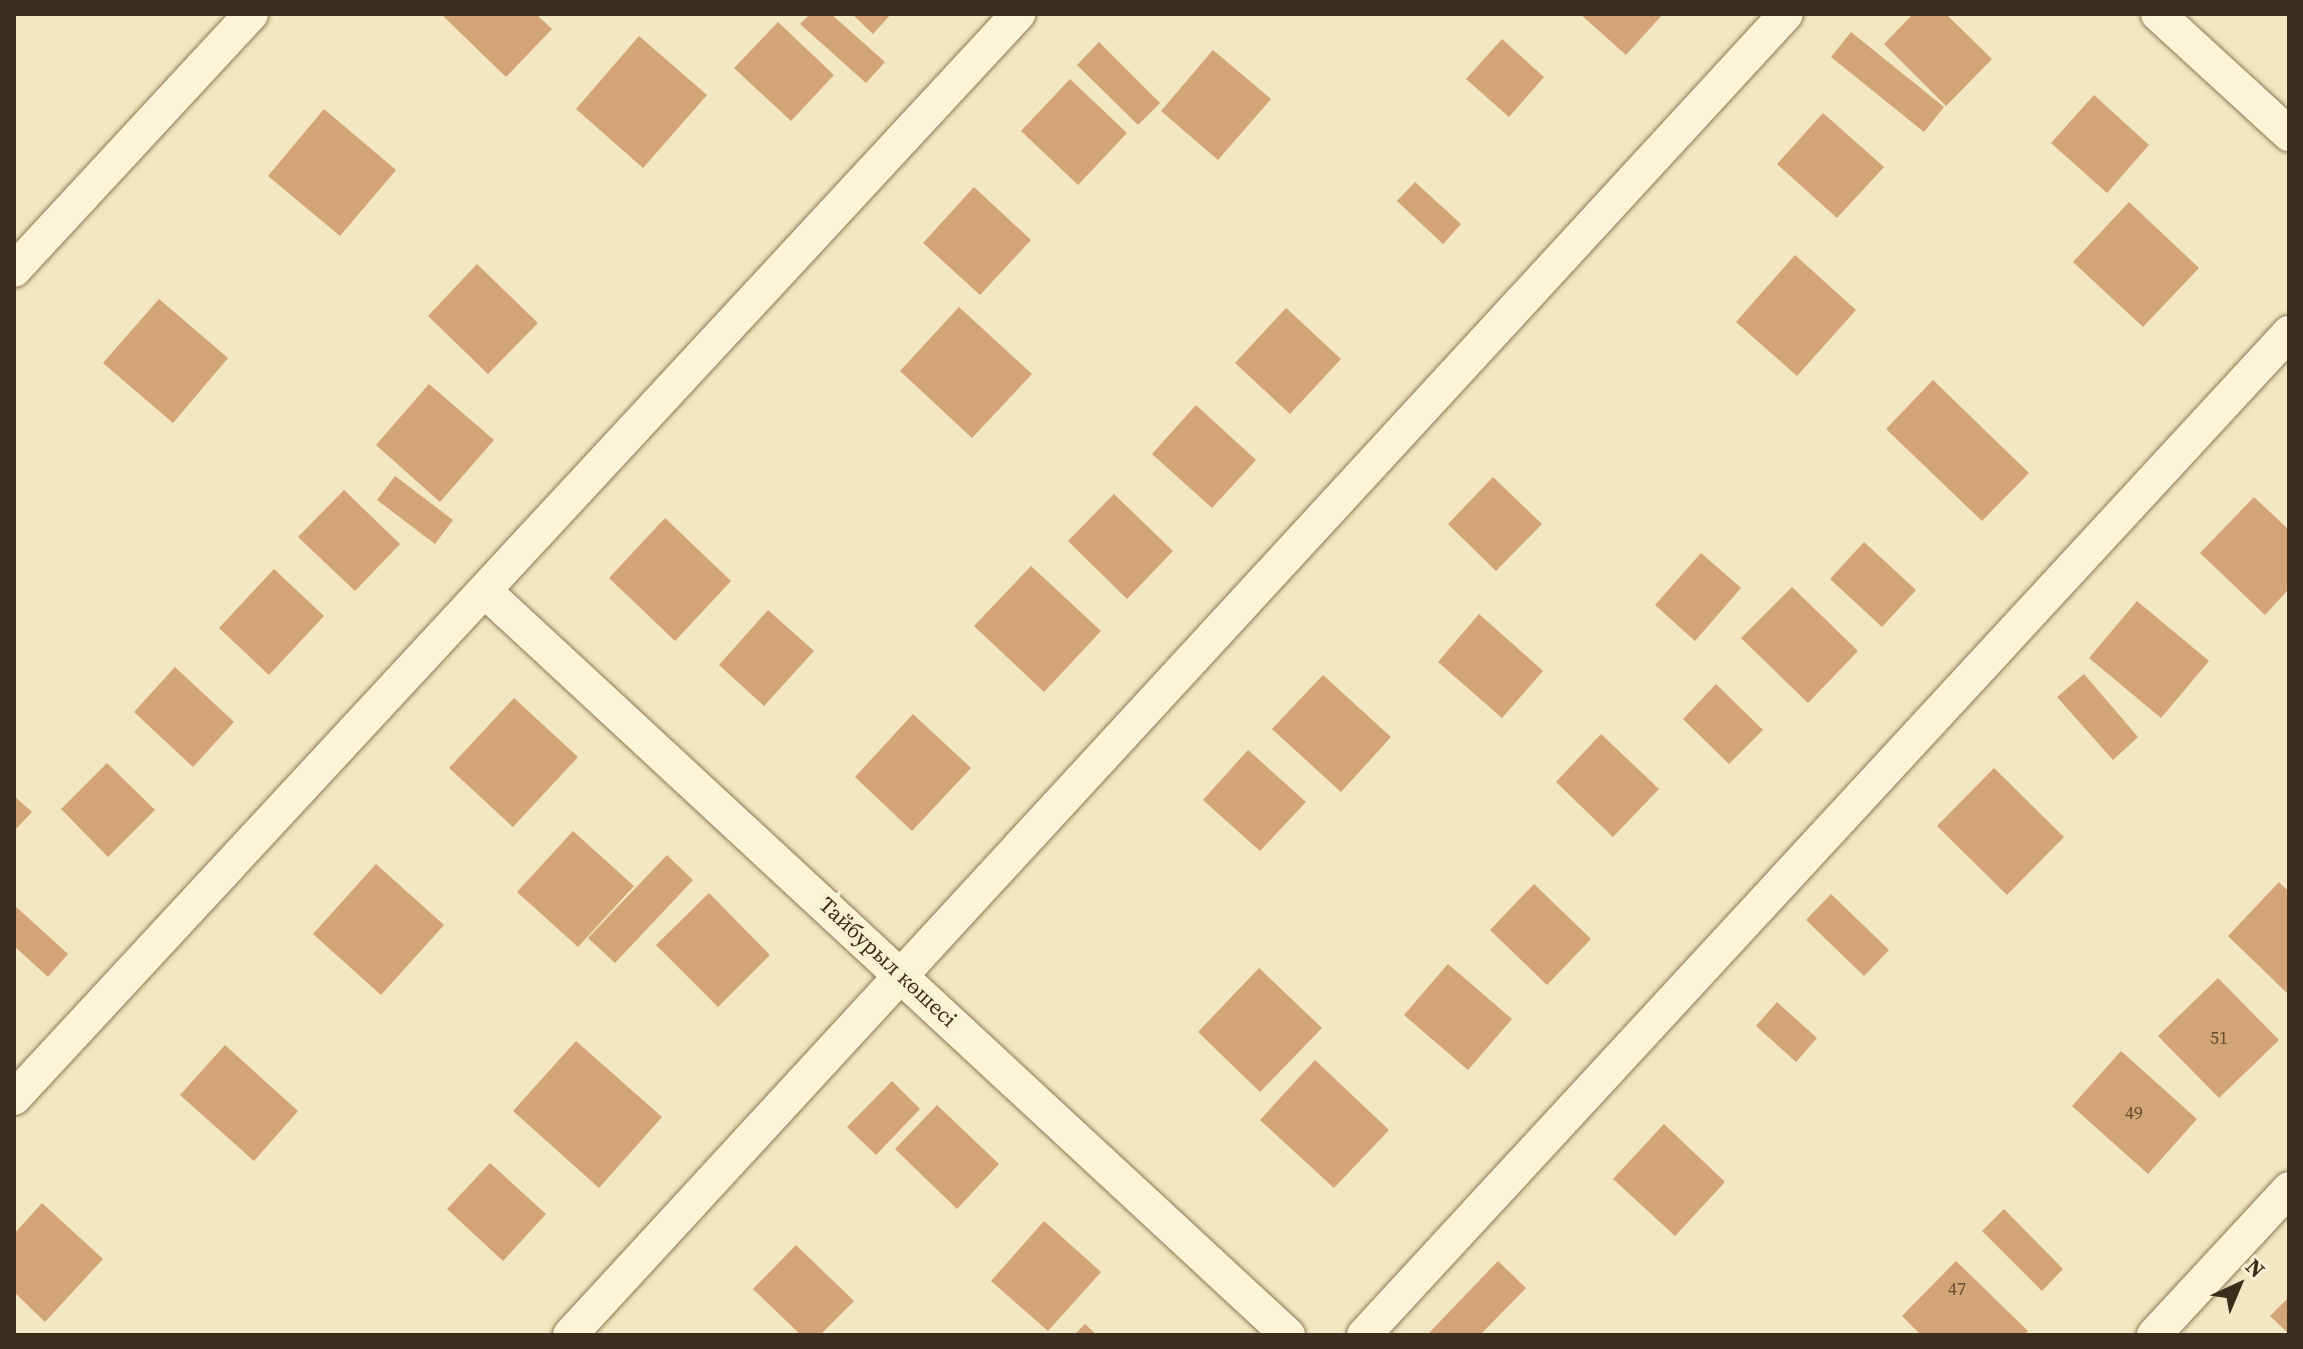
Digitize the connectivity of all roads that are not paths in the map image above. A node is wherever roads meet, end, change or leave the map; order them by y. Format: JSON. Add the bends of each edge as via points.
{"nodes":[{"id":1,"x":251,"y":14,"type":"edge"},
{"id":2,"x":1018,"y":14,"type":"edge"},
{"id":3,"x":1786,"y":14,"type":"edge"},
{"id":4,"x":2158,"y":14,"type":"edge"},
{"id":5,"x":2289,"y":134,"type":"edge"},
{"id":6,"x":14,"y":270,"type":"edge"},
{"id":7,"x":2289,"y":333,"type":"edge"},
{"id":8,"x":485,"y":591,"type":"junction"},
{"id":9,"x":903,"y":975,"type":"junction"},
{"id":10,"x":14,"y":1098,"type":"edge"},
{"id":11,"x":2289,"y":1189,"type":"edge"},
{"id":12,"x":570,"y":1335,"type":"edge"},
{"id":13,"x":1288,"y":1335,"type":"edge"},
{"id":14,"x":1364,"y":1335,"type":"edge"},
{"id":15,"x":2154,"y":1335,"type":"edge"}],
"edges":[{"from":1,"to":6,"type":"street"},
{"from":2,"to":8,"type":"street"},
{"from":3,"to":9,"type":"street"},
{"from":4,"to":5,"type":"street"},
{"from":7,"to":14,"type":"street"},
{"from":8,"to":9,"type":"street","name":"Тайбурыл көшесі"},
{"from":8,"to":10,"type":"street"},
{"from":9,"to":12,"type":"street"},
{"from":9,"to":13,"type":"street","name":"Тайбурыл көшесі"},
{"from":11,"to":15,"type":"street"}]}
